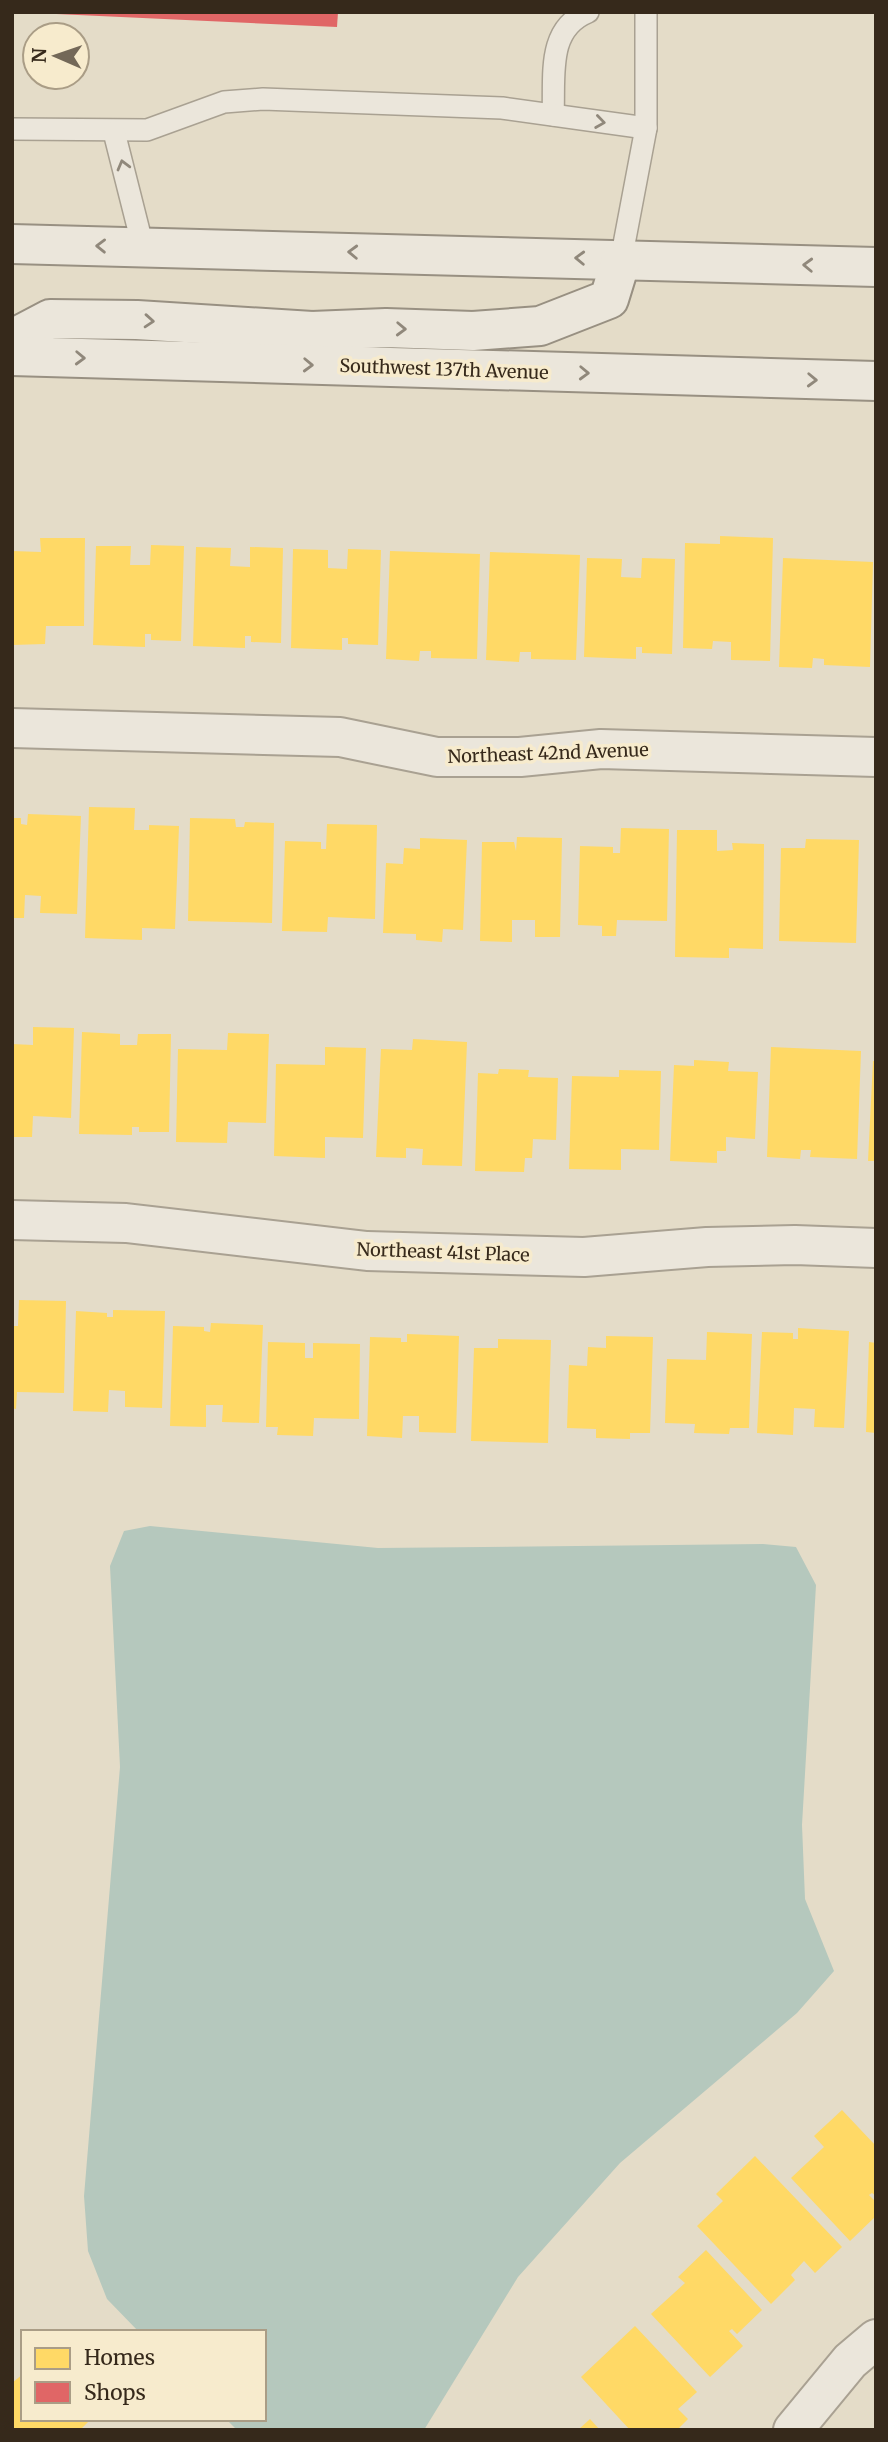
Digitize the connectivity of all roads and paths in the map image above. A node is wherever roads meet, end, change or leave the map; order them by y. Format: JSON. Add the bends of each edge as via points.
{"nodes":[{"id":1,"x":588,"y":12,"type":"edge"},
{"id":2,"x":646,"y":12,"type":"edge"},
{"id":3,"x":553,"y":115,"type":"junction"},
{"id":4,"x":646,"y":128,"type":"junction"},
{"id":5,"x":12,"y":129,"type":"edge"},
{"id":6,"x":114,"y":132,"type":"junction"},
{"id":7,"x":12,"y":244,"type":"edge"},
{"id":8,"x":143,"y":247,"type":"junction"},
{"id":9,"x":621,"y":260,"type":"junction"},
{"id":10,"x":876,"y":267,"type":"edge"},
{"id":11,"x":12,"y":339,"type":"edge"},
{"id":12,"x":12,"y":356,"type":"edge"},
{"id":13,"x":876,"y":381,"type":"edge"},
{"id":14,"x":12,"y":729,"type":"edge"},
{"id":15,"x":876,"y":757,"type":"edge"},
{"id":16,"x":12,"y":1220,"type":"edge"},
{"id":17,"x":876,"y":1248,"type":"edge"},
{"id":18,"x":876,"y":2339,"type":"edge"},
{"id":19,"x":793,"y":2430,"type":"edge"}],
"edges":[{"from":1,"to":3,"type":"lane","via":[[564,27],[555,53]]},
{"from":2,"to":4,"type":"lane"},
{"from":3,"to":4,"type":"lane","one_way":true},
{"from":3,"to":6,"type":"lane","via":[[502,108],[263,99],[224,102],[147,130]]},
{"from":4,"to":9,"type":"lane"},
{"from":5,"to":6,"type":"lane"},
{"from":8,"to":6,"type":"lane","one_way":true},
{"from":8,"to":7,"type":"main road","one_way":true},
{"from":9,"to":8,"type":"main road","one_way":true},
{"from":10,"to":9,"type":"main road","one_way":true},
{"from":11,"to":9,"type":"main road","one_way":true,"via":[[50,319],[312,331],[473,331],[540,326],[609,299]]},
{"from":12,"to":13,"type":"main road","name":"Southwest 137th Avenue","one_way":true},
{"from":14,"to":15,"type":"main road","name":"Northeast 42nd Avenue","via":[[340,737],[438,757],[520,757],[601,749]]},
{"from":16,"to":17,"type":"main road","name":"Northeast 41st Place","via":[[126,1223],[367,1251],[584,1257],[707,1247]]},
{"from":18,"to":19,"type":"main road","via":[[850,2361]]}]}
